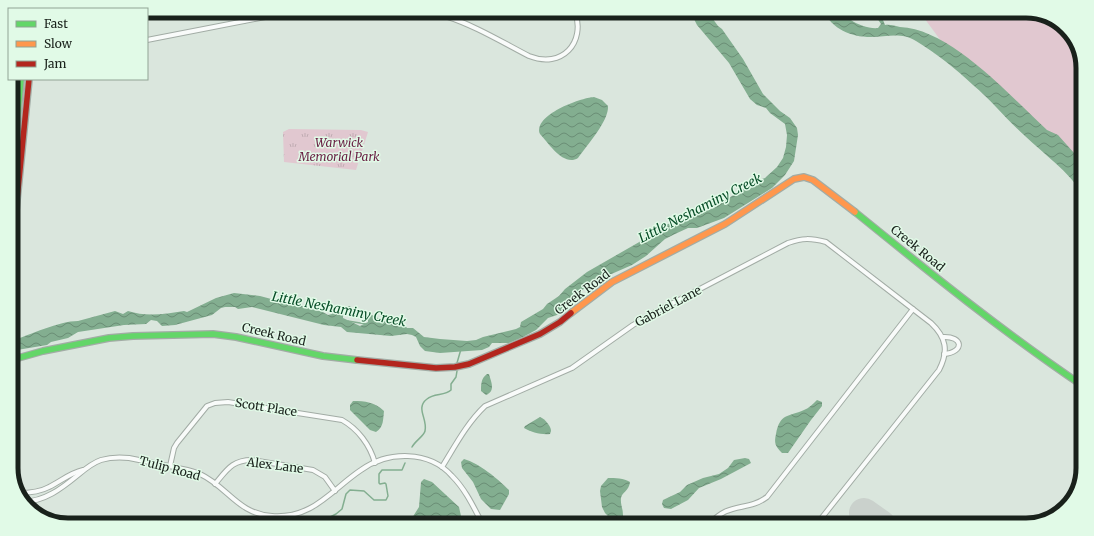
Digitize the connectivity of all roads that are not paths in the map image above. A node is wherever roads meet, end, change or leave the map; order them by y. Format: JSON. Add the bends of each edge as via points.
{"nodes":[{"id":1,"x":243,"y":18,"type":"edge"},
{"id":2,"x":260,"y":18,"type":"edge"},
{"id":3,"x":450,"y":18,"type":"edge"},
{"id":4,"x":577,"y":18,"type":"edge"},
{"id":5,"x":244,"y":21,"type":"junction"},
{"id":6,"x":148,"y":40,"type":"edge"},
{"id":7,"x":21,"y":80,"type":"edge"},
{"id":8,"x":29,"y":80,"type":"edge"},
{"id":9,"x":18,"y":110,"type":"edge"},
{"id":10,"x":18,"y":190,"type":"edge"},
{"id":11,"x":913,"y":310,"type":"junction"},
{"id":12,"x":943,"y":337,"type":"junction"},
{"id":13,"x":944,"y":354,"type":"junction"},
{"id":14,"x":18,"y":358,"type":"edge"},
{"id":15,"x":1076,"y":381,"type":"edge"},
{"id":16,"x":375,"y":463,"type":"junction"},
{"id":17,"x":170,"y":466,"type":"junction"},
{"id":18,"x":442,"y":467,"type":"junction"},
{"id":19,"x":85,"y":469,"type":"junction"},
{"id":20,"x":215,"y":484,"type":"junction"},
{"id":21,"x":335,"y":491,"type":"junction"},
{"id":22,"x":24,"y":492,"type":"edge"},
{"id":23,"x":30,"y":501,"type":"edge"},
{"id":24,"x":479,"y":518,"type":"edge"},
{"id":25,"x":714,"y":518,"type":"edge"},
{"id":26,"x":822,"y":518,"type":"edge"}],
"edges":[{"from":1,"to":5,"type":"street"},
{"from":2,"to":5,"type":"street"},
{"from":3,"to":4,"type":"street","via":[[529,56],[546,60],[562,56],[569,50],[576,37],[579,25]]},
{"from":5,"to":6,"type":"street"},
{"from":7,"to":9,"type":"main road"},
{"from":8,"to":10,"type":"main road"},
{"from":11,"to":12,"type":"street","name":"Gabriel Lane"},
{"from":11,"to":18,"type":"street","name":"Gabriel Lane","via":[[826,242],[809,238],[800,239],[655,312],[572,368],[485,406],[468,425]]},
{"from":11,"to":25,"type":"street","via":[[767,497],[758,503],[726,511]]},
{"from":12,"to":13,"type":"street"},
{"from":12,"to":13,"type":"street","name":"Gabriel Lane","via":[[954,337],[959,344],[956,352]]},
{"from":13,"to":26,"type":"street","via":[[939,370]]},
{"from":14,"to":15,"type":"main road","name":"Creek Road","via":[[109,338],[213,334],[323,356],[436,368],[464,365],[540,334],[623,275],[725,224],[794,179],[806,177],[813,179],[1029,350]]},
{"from":16,"to":17,"type":"street","name":"Scott Place","via":[[369,447],[354,429],[342,420],[215,402],[204,409],[177,443]]},
{"from":16,"to":18,"type":"street","name":"Tulip Road","via":[[388,457],[408,456],[425,459]]},
{"from":16,"to":21,"type":"street","name":"Tulip Road","via":[[362,469]]},
{"from":17,"to":19,"type":"street","name":"Tulip Road","via":[[119,457],[101,460]]},
{"from":17,"to":20,"type":"street","name":"Tulip Road","via":[[200,474]]},
{"from":18,"to":24,"type":"street","name":"Tulip Road","via":[[460,485]]},
{"from":19,"to":22,"type":"street","name":"Tulip Road","via":[[76,471],[43,489]]},
{"from":19,"to":23,"type":"street","name":"Tulip Road","via":[[56,492]]},
{"from":20,"to":21,"type":"street","name":"Tulip Road","via":[[243,507],[274,516],[296,515],[319,504]]},
{"from":20,"to":21,"type":"street","name":"Alex Lane","via":[[235,463],[252,460],[314,470],[325,477]]}]}
